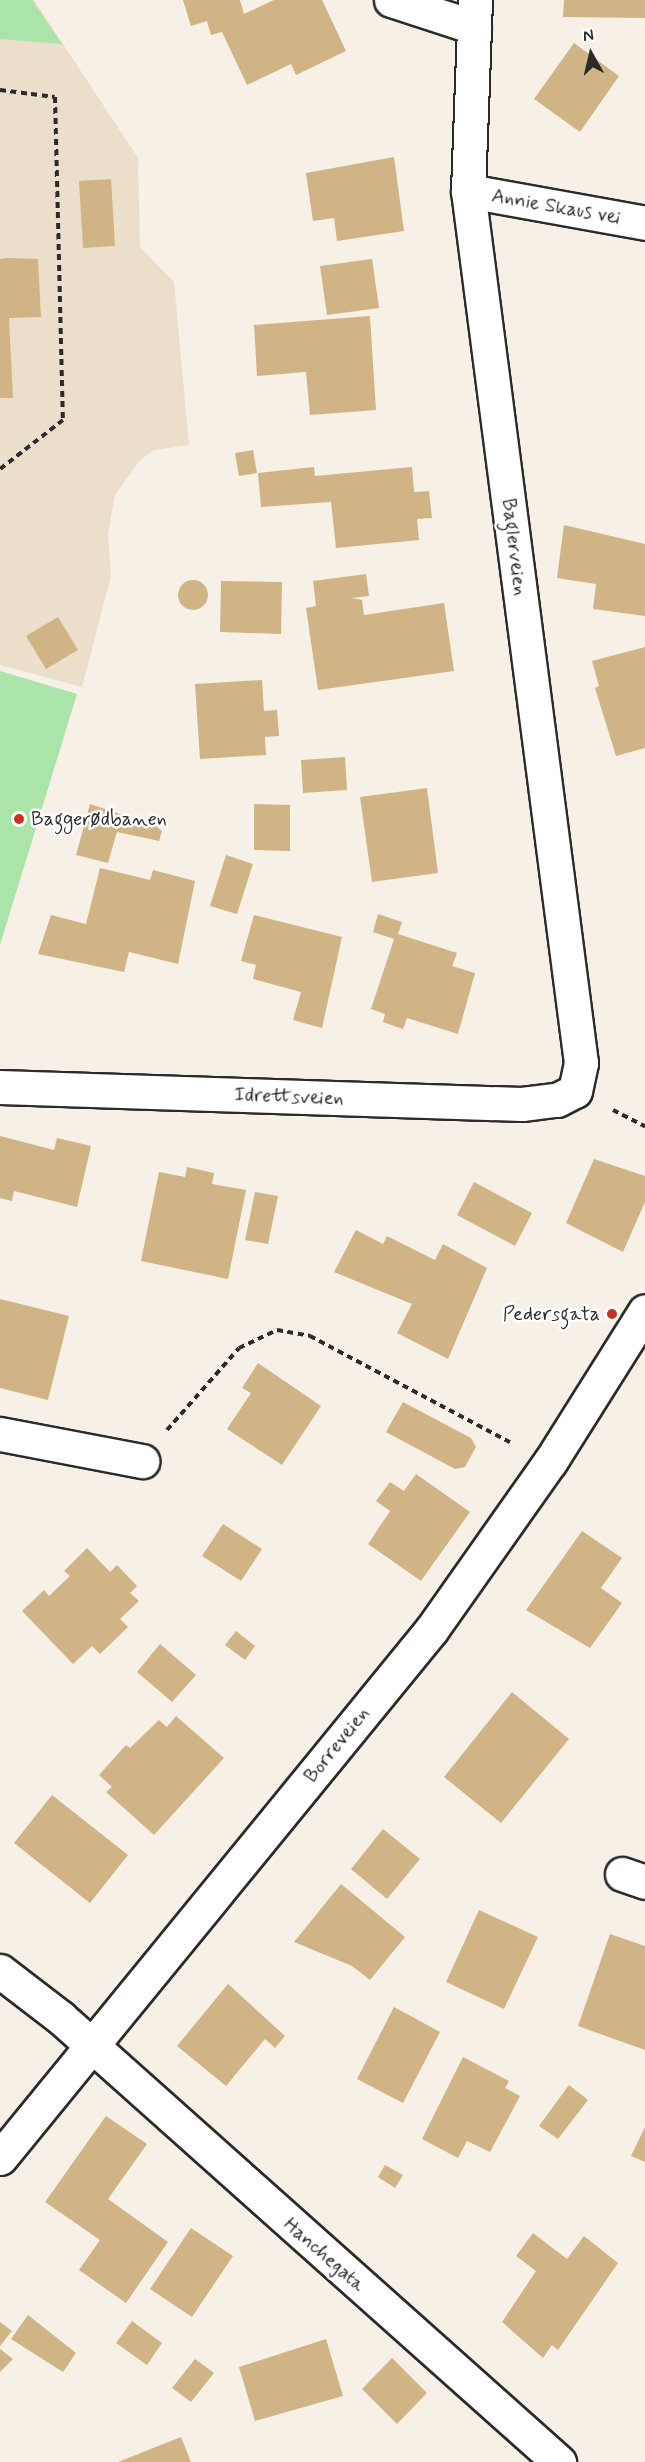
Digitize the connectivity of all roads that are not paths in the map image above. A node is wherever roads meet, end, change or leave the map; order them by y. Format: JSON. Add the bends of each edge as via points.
{"nodes":[{"id":1,"x":391,"y":0,"type":"edge"},
{"id":2,"x":475,"y":13,"type":"edge"},
{"id":3,"x":468,"y":191,"type":"junction"},
{"id":4,"x":645,"y":223,"type":"edge"},
{"id":5,"x":0,"y":1087,"type":"edge"},
{"id":6,"x":575,"y":1091,"type":"joint"},
{"id":7,"x":645,"y":1311,"type":"edge"},
{"id":8,"x":0,"y":1434,"type":"edge"},
{"id":9,"x":142,"y":1461,"type":"road end"},
{"id":10,"x":0,"y":1971,"type":"edge"},
{"id":11,"x":90,"y":2047,"type":"junction"},
{"id":12,"x":0,"y":2158,"type":"edge"},
{"id":13,"x":559,"y":2462,"type":"edge"}],
"edges":[{"from":1,"to":2,"type":"street"},
{"from":2,"to":3,"type":"street","name":"Baglerveien"},
{"from":3,"to":4,"type":"street","name":"Annie Skaus vei"},
{"from":3,"to":6,"type":"street","name":"Baglerveien","via":[[581,1063]]},
{"from":5,"to":6,"type":"street","name":"Idrettsveien","via":[[522,1104],[557,1101]]},
{"from":7,"to":11,"type":"street","name":"Borreveien","via":[[550,1462],[432,1629]]},
{"from":8,"to":9,"type":"street"},
{"from":10,"to":11,"type":"street","name":"Hanchegata"},
{"from":11,"to":12,"type":"street","name":"Borreveien"},
{"from":11,"to":13,"type":"street","name":"Hanchegata"}]}
